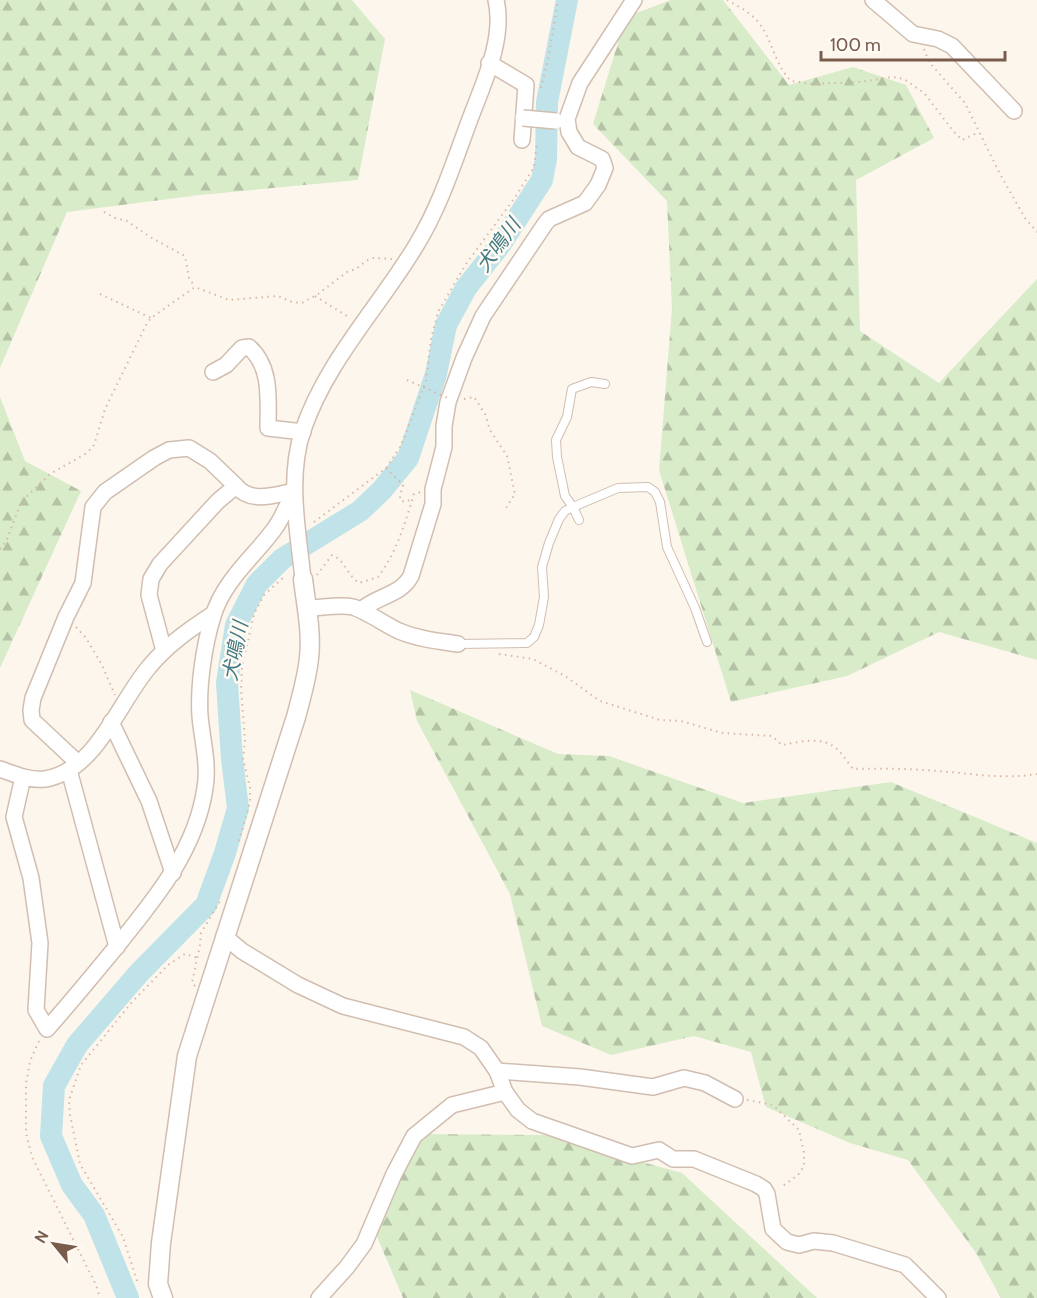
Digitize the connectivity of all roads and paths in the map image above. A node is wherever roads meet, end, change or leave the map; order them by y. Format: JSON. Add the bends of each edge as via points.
{"nodes":[{"id":1,"x":496,"y":0,"type":"edge"},
{"id":2,"x":558,"y":0,"type":"edge"},
{"id":3,"x":634,"y":0,"type":"edge"},
{"id":4,"x":727,"y":0,"type":"edge"},
{"id":5,"x":873,"y":0,"type":"edge"},
{"id":6,"x":925,"y":38,"type":"junction"},
{"id":7,"x":489,"y":63,"type":"junction"},
{"id":8,"x":580,"y":83,"type":"junction"},
{"id":9,"x":540,"y":89,"type":"dead end"},
{"id":10,"x":1014,"y":111,"type":"dead end"},
{"id":11,"x":523,"y":118,"type":"junction"},
{"id":12,"x":556,"y":121,"type":"junction"},
{"id":13,"x":979,"y":132,"type":"junction"},
{"id":14,"x":571,"y":136,"type":"junction"},
{"id":15,"x":530,"y":139,"type":"joint"},
{"id":16,"x":104,"y":212,"type":"dead end"},
{"id":17,"x":1037,"y":232,"type":"edge"},
{"id":18,"x":403,"y":265,"type":"junction"},
{"id":19,"x":195,"y":287,"type":"junction"},
{"id":20,"x":100,"y":294,"type":"dead end"},
{"id":21,"x":315,"y":296,"type":"junction"},
{"id":22,"x":151,"y":318,"type":"junction"},
{"id":23,"x":362,"y":326,"type":"junction"},
{"id":24,"x":213,"y":372,"type":"dead end"},
{"id":25,"x":407,"y":380,"type":"dead end"},
{"id":26,"x":605,"y":384,"type":"dead end"},
{"id":27,"x":450,"y":399,"type":"junction"},
{"id":28,"x":303,"y":432,"type":"junction"},
{"id":29,"x":386,"y":468,"type":"junction"},
{"id":30,"x":236,"y":486,"type":"junction"},
{"id":31,"x":434,"y":489,"type":"junction"},
{"id":32,"x":294,"y":491,"type":"junction"},
{"id":33,"x":412,"y":499,"type":"junction"},
{"id":34,"x":573,"y":507,"type":"junction"},
{"id":35,"x":506,"y":508,"type":"dead end"},
{"id":36,"x":579,"y":520,"type":"dead end"},
{"id":37,"x":314,"y":522,"type":"dead end"},
{"id":38,"x":0,"y":549,"type":"edge"},
{"id":39,"x":294,"y":577,"type":"junction"},
{"id":40,"x":307,"y":608,"type":"junction"},
{"id":41,"x":361,"y":610,"type":"junction"},
{"id":42,"x":213,"y":614,"type":"junction"},
{"id":43,"x":66,"y":617,"type":"junction"},
{"id":44,"x":707,"y":642,"type":"dead end"},
{"id":45,"x":458,"y":644,"type":"joint"},
{"id":46,"x":164,"y":651,"type":"junction"},
{"id":47,"x":496,"y":654,"type":"dead end"},
{"id":48,"x":123,"y":704,"type":"junction"},
{"id":49,"x":111,"y":722,"type":"junction"},
{"id":50,"x":73,"y":767,"type":"junction"},
{"id":51,"x":0,"y":769,"type":"edge"},
{"id":52,"x":1037,"y":774,"type":"edge"},
{"id":53,"x":22,"y":777,"type":"junction"},
{"id":54,"x":238,"y":846,"type":"dead end"},
{"id":55,"x":173,"y":873,"type":"junction"},
{"id":56,"x":222,"y":897,"type":"dead end"},
{"id":57,"x":224,"y":936,"type":"junction"},
{"id":58,"x":117,"y":946,"type":"junction"},
{"id":59,"x":198,"y":958,"type":"junction"},
{"id":60,"x":205,"y":998,"type":"junction"},
{"id":61,"x":47,"y":1029,"type":"junction"},
{"id":62,"x":496,"y":1071,"type":"junction"},
{"id":63,"x":505,"y":1092,"type":"junction"},
{"id":64,"x":735,"y":1099,"type":"joint"},
{"id":65,"x":767,"y":1194,"type":"junction"},
{"id":66,"x":137,"y":1281,"type":"dead end"},
{"id":67,"x":100,"y":1298,"type":"edge"},
{"id":68,"x":163,"y":1298,"type":"edge"},
{"id":69,"x":320,"y":1298,"type":"edge"},
{"id":70,"x":938,"y":1298,"type":"edge"}],
"edges":[{"from":1,"to":7,"type":"street","via":[[497,33]]},
{"from":2,"to":9,"type":"path"},
{"from":3,"to":8,"type":"street"},
{"from":4,"to":13,"type":"path","via":[[759,23],[779,66],[791,81],[812,84],[904,79],[924,93],[962,140]]},
{"from":5,"to":6,"type":"street","via":[[913,34]]},
{"from":6,"to":10,"type":"street","via":[[952,45]]},
{"from":6,"to":13,"type":"path","via":[[922,46],[929,62],[965,103]]},
{"from":7,"to":11,"type":"street","via":[[526,85]]},
{"from":7,"to":18,"type":"street","via":[[433,216]]},
{"from":8,"to":12,"type":"street","via":[[573,85]]},
{"from":8,"to":14,"type":"street","via":[[567,119]]},
{"from":11,"to":12,"type":"street","bridge":true},
{"from":11,"to":15,"type":"street"},
{"from":12,"to":14,"type":"street"},
{"from":13,"to":17,"type":"path","via":[[1024,218]]},
{"from":14,"to":27,"type":"street","via":[[578,147],[602,159],[605,168],[598,184],[585,203],[549,219],[513,269],[474,333]]},
{"from":15,"to":29,"type":"path","via":[[534,167],[466,264],[438,312],[426,381],[401,446]]},
{"from":16,"to":19,"type":"path","via":[[127,221],[185,256]]},
{"from":18,"to":21,"type":"path","via":[[385,257],[373,258]]},
{"from":18,"to":23,"type":"street"},
{"from":19,"to":21,"type":"path","via":[[229,300],[278,296],[302,303]]},
{"from":19,"to":22,"type":"path"},
{"from":20,"to":22,"type":"path"},
{"from":21,"to":23,"type":"path"},
{"from":22,"to":38,"type":"path","via":[[105,409],[94,445],[32,489],[21,502]]},
{"from":23,"to":28,"type":"street","via":[[316,396]]},
{"from":24,"to":28,"type":"street","via":[[242,348],[249,347],[265,368],[268,428]]},
{"from":25,"to":27,"type":"path","bridge":true},
{"from":26,"to":34,"type":"lane","via":[[591,382],[572,389],[567,417],[556,440],[565,496]]},
{"from":27,"to":31,"type":"street"},
{"from":27,"to":35,"type":"path","via":[[474,397],[507,456],[515,494]]},
{"from":28,"to":32,"type":"street"},
{"from":29,"to":33,"type":"path","via":[[404,485],[400,500]]},
{"from":29,"to":37,"type":"path"},
{"from":30,"to":32,"type":"street","via":[[242,493],[255,497]]},
{"from":30,"to":43,"type":"street","via":[[210,461],[189,448],[168,450],[105,492],[93,507],[83,583]]},
{"from":30,"to":46,"type":"street","via":[[218,501],[151,579],[149,594]]},
{"from":31,"to":33,"type":"path","via":[[414,494]]},
{"from":31,"to":41,"type":"street","via":[[428,522],[407,584]]},
{"from":32,"to":39,"type":"street","via":[[298,525]]},
{"from":32,"to":42,"type":"street","via":[[276,527],[234,576]]},
{"from":33,"to":39,"type":"path","via":[[398,543],[378,577],[359,583],[332,555],[316,577]]},
{"from":34,"to":36,"type":"lane"},
{"from":34,"to":44,"type":"lane","via":[[618,488],[648,488],[655,492],[667,547]]},
{"from":34,"to":45,"type":"lane","via":[[559,519],[549,543],[542,567],[544,597],[534,637],[527,643]]},
{"from":39,"to":40,"type":"street"},
{"from":39,"to":54,"type":"path","via":[[264,595],[254,614],[242,667],[243,759],[250,802]]},
{"from":40,"to":41,"type":"street","via":[[350,606]]},
{"from":40,"to":57,"type":"street","via":[[309,657],[296,717]]},
{"from":41,"to":45,"type":"street","via":[[400,632]]},
{"from":42,"to":46,"type":"street"},
{"from":42,"to":55,"type":"street","via":[[201,685],[206,788],[197,820]]},
{"from":43,"to":48,"type":"path","via":[[86,638]]},
{"from":43,"to":50,"type":"street","via":[[31,710],[32,720]]},
{"from":46,"to":48,"type":"street"},
{"from":47,"to":52,"type":"path","via":[[533,659],[600,701],[660,720],[681,721],[722,733],[772,736],[782,745],[815,740],[837,748],[853,769],[984,777]]},
{"from":48,"to":49,"type":"street"},
{"from":49,"to":50,"type":"street","via":[[89,754]]},
{"from":49,"to":55,"type":"street","via":[[149,801]]},
{"from":50,"to":53,"type":"street","via":[[44,779]]},
{"from":50,"to":58,"type":"street"},
{"from":51,"to":53,"type":"street"},
{"from":53,"to":61,"type":"street","via":[[14,817],[31,878],[40,943],[36,1010]]},
{"from":55,"to":58,"type":"street"},
{"from":56,"to":59,"type":"path","via":[[201,933]]},
{"from":57,"to":60,"type":"street"},
{"from":57,"to":62,"type":"street","via":[[298,985],[343,1006],[464,1036],[481,1048]]},
{"from":58,"to":61,"type":"street"},
{"from":59,"to":60,"type":"path","via":[[192,983]]},
{"from":59,"to":66,"type":"path","via":[[185,954],[168,965],[132,1002],[81,1065],[69,1100],[80,1164],[123,1237]]},
{"from":60,"to":68,"type":"street","via":[[185,1068],[161,1243],[158,1284]]},
{"from":61,"to":67,"type":"path","via":[[30,1061],[26,1133],[32,1157]]},
{"from":62,"to":63,"type":"street"},
{"from":62,"to":64,"type":"street","via":[[653,1087],[684,1078],[705,1083]]},
{"from":63,"to":65,"type":"street","via":[[532,1122],[632,1156],[658,1150],[673,1159],[694,1159],[756,1184]]},
{"from":63,"to":69,"type":"street","via":[[452,1106],[414,1136],[364,1244]]},
{"from":64,"to":65,"type":"path","via":[[773,1105],[799,1130],[804,1166],[798,1175]]},
{"from":65,"to":70,"type":"street","via":[[773,1229],[787,1242],[833,1243],[905,1265]]}]}
